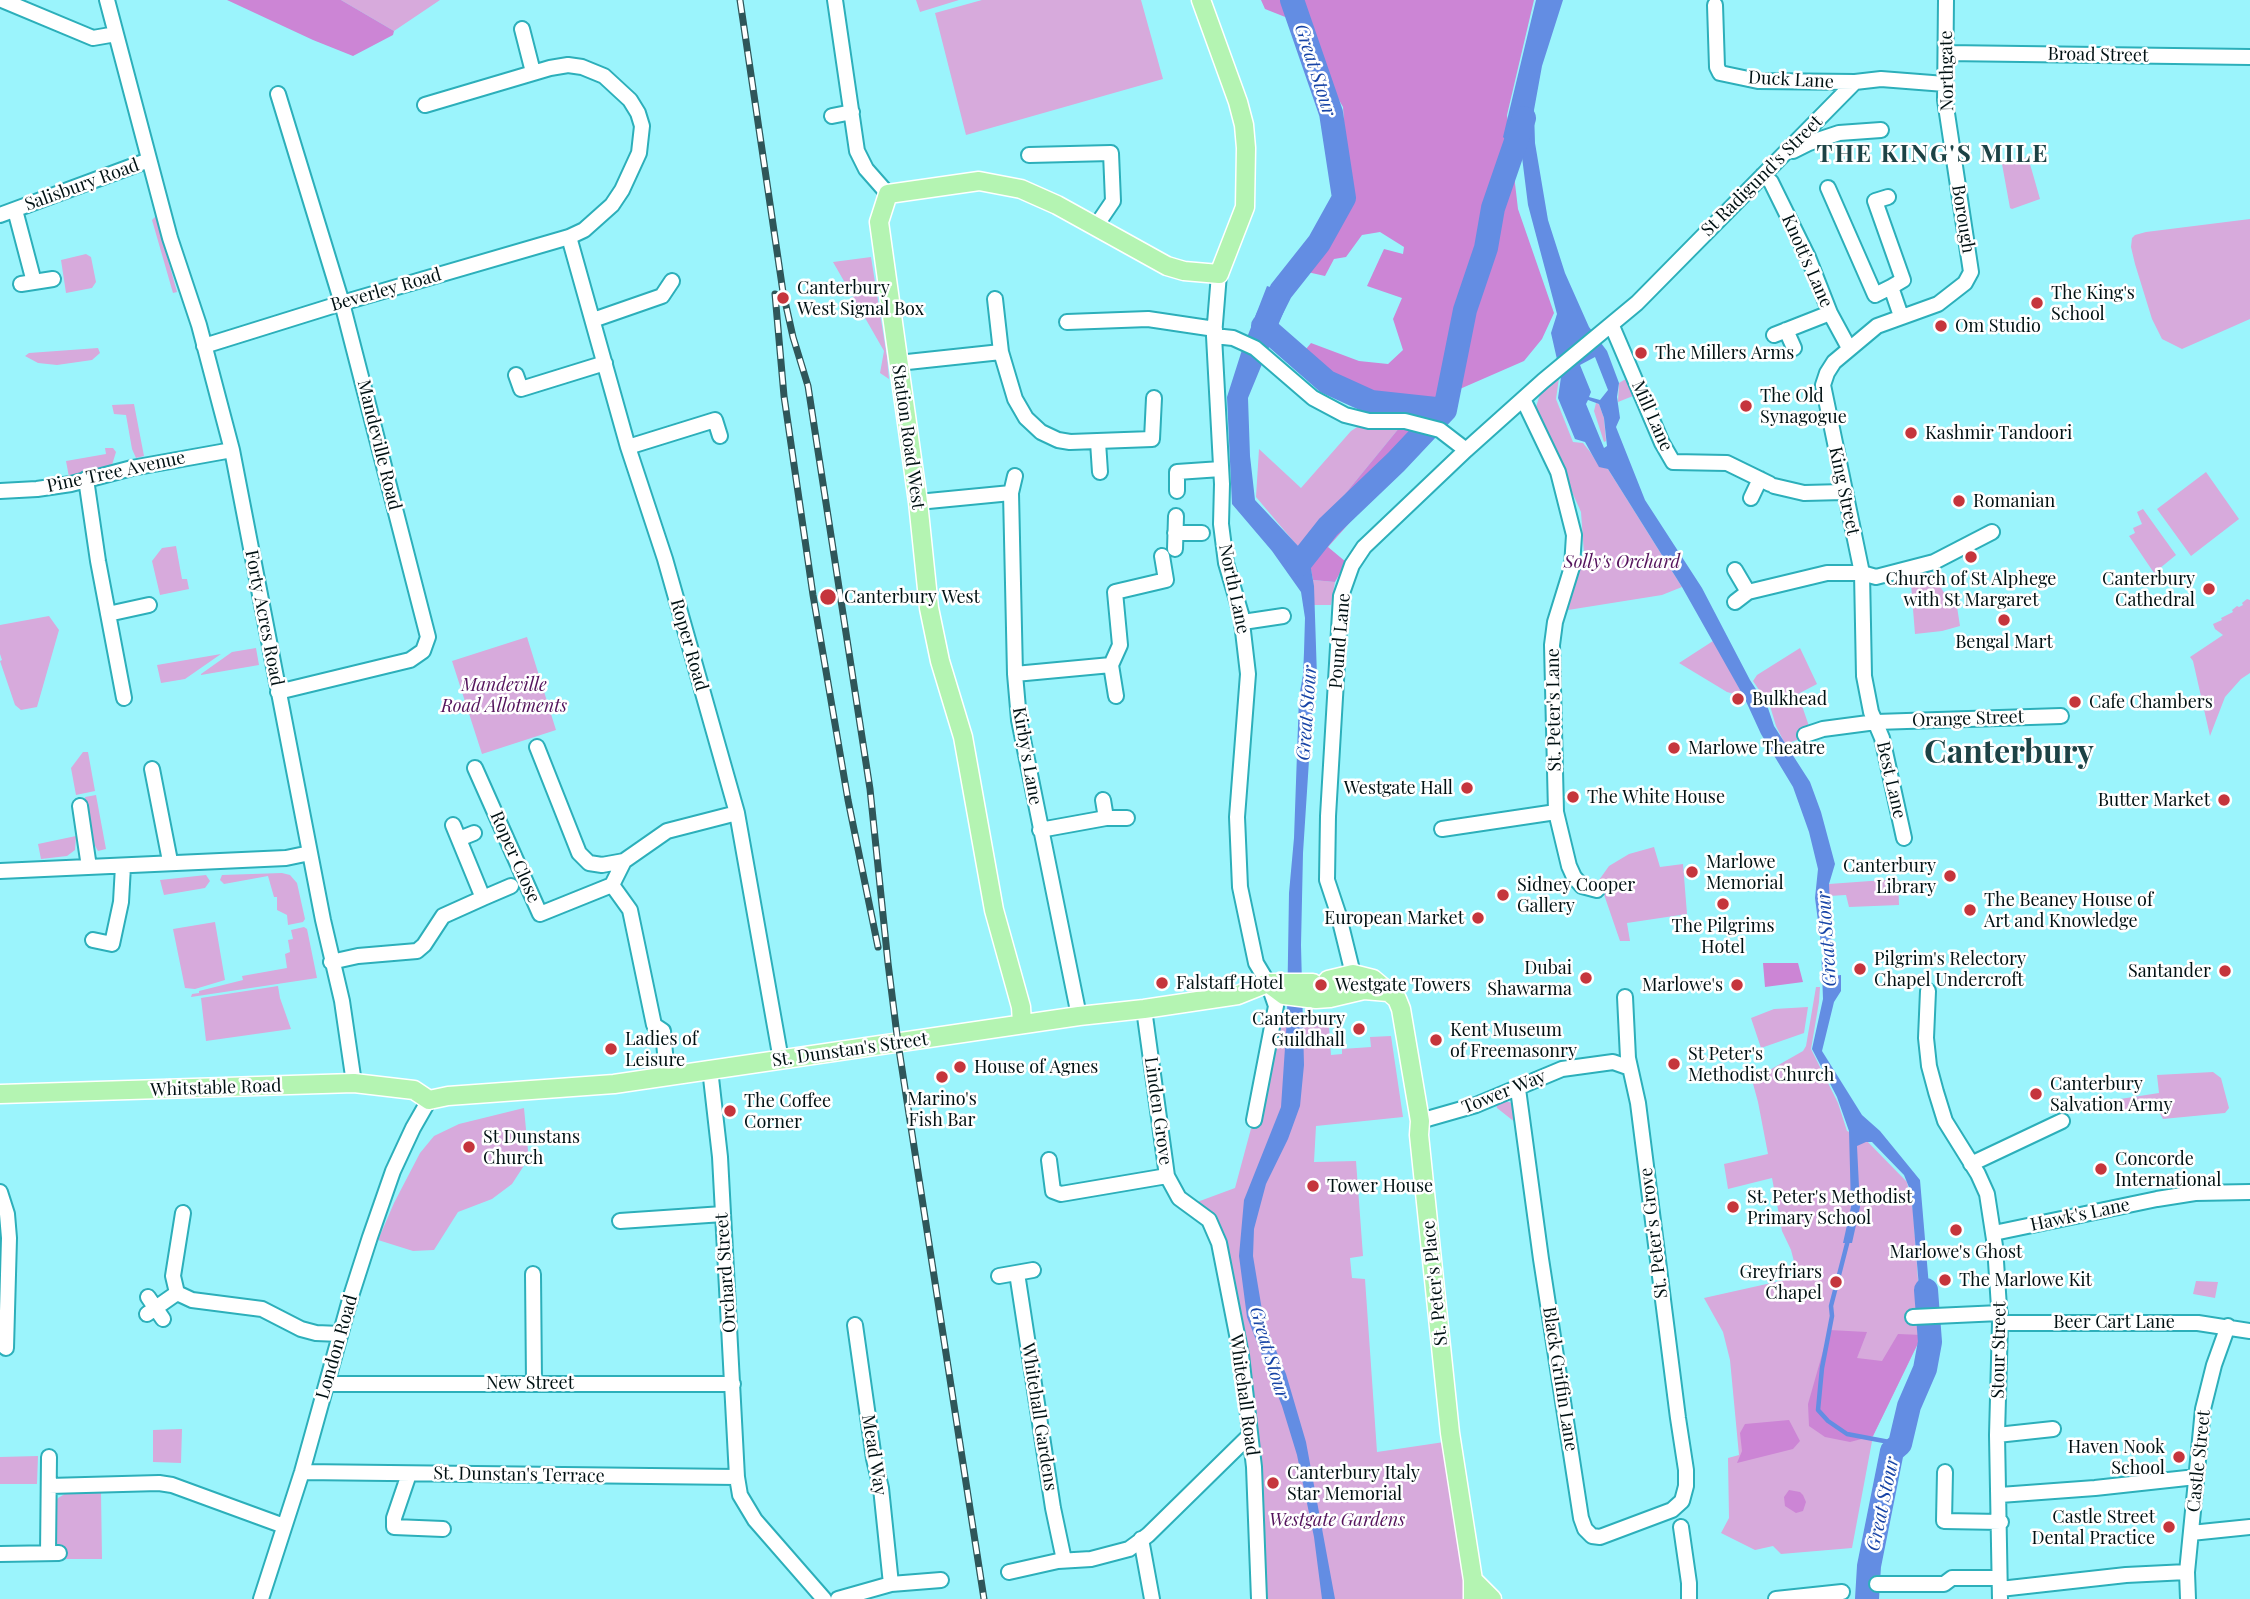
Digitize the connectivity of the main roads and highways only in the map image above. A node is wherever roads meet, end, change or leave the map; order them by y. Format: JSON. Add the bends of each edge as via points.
{"nodes":[{"id":1,"x":1201,"y":0,"type":"edge"},
{"id":2,"x":1304,"y":987,"type":"junction"},
{"id":3,"x":1388,"y":992,"type":"junction"},
{"id":4,"x":1022,"y":1024,"type":"junction"},
{"id":5,"x":0,"y":1094,"type":"edge"},
{"id":6,"x":429,"y":1100,"type":"joint"},
{"id":7,"x":1473,"y":1580,"type":"junction"},
{"id":8,"x":1473,"y":1599,"type":"edge"},
{"id":9,"x":1492,"y":1599,"type":"edge"}],
"edges":[{"from":1,"to":4,"type":"main road","name":"Station Road West","via":[[1238,102],[1246,148],[1245,207],[1219,274],[1167,266],[1057,205],[1021,189],[979,181],[888,194],[879,222],[929,608],[963,737],[994,910]]},
{"from":2,"to":3,"type":"main road","via":[[1330,998],[1364,990]]},
{"from":2,"to":3,"type":"main road","via":[[1353,974],[1373,979]]},
{"from":2,"to":4,"type":"main road","name":"St. Dunstan's Street","via":[[1268,983],[1238,995]]},
{"from":3,"to":7,"type":"main road","name":"St. Peter's Place","via":[[1401,1009],[1420,1121],[1450,1433]]},
{"from":4,"to":6,"type":"main road","name":"St. Dunstan's Street","via":[[614,1084]]},
{"from":5,"to":6,"type":"main road","name":"Whitstable Road","via":[[354,1083],[414,1090]]},
{"from":7,"to":8,"type":"main road","name":"St. Peter's Place"},
{"from":7,"to":9,"type":"main road"}]}
